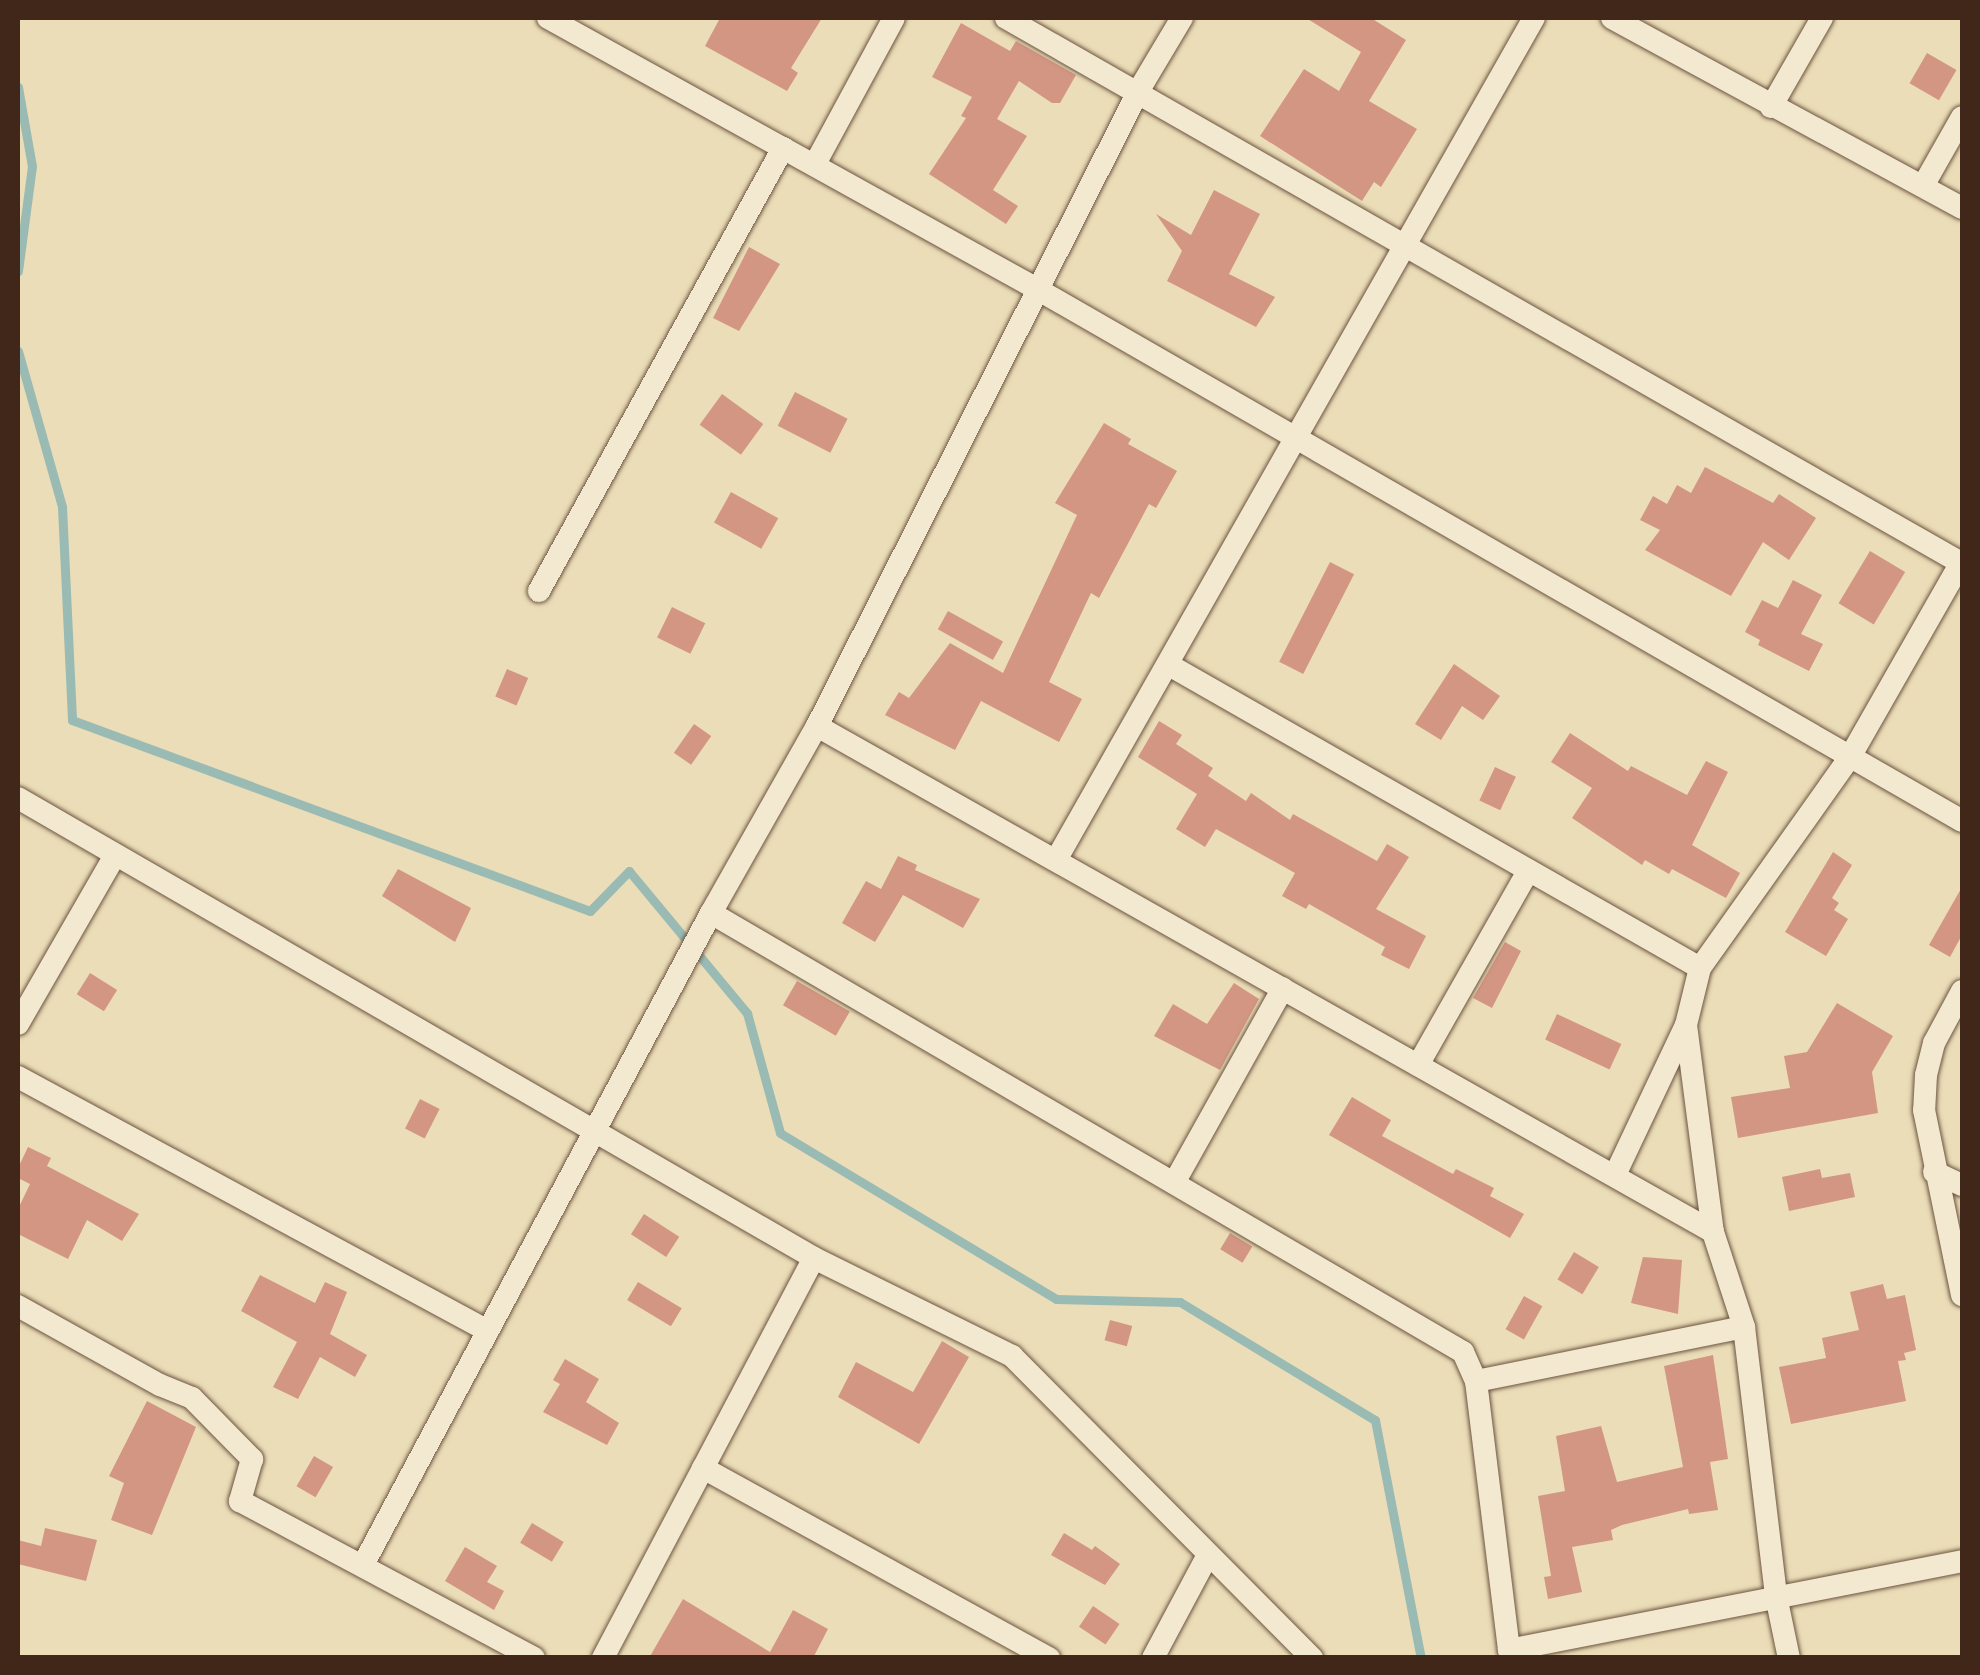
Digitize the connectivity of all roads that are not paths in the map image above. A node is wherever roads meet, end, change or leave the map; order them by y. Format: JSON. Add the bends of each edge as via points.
{"nodes":[{"id":1,"x":548,"y":18,"type":"edge"},
{"id":2,"x":894,"y":18,"type":"edge"},
{"id":3,"x":1006,"y":18,"type":"edge"},
{"id":4,"x":1182,"y":18,"type":"edge"},
{"id":5,"x":1534,"y":18,"type":"edge"},
{"id":6,"x":1612,"y":18,"type":"edge"},
{"id":7,"x":1822,"y":18,"type":"edge"},
{"id":8,"x":582,"y":26,"type":"edge"},
{"id":9,"x":1139,"y":90,"type":"junction"},
{"id":10,"x":1771,"y":107,"type":"junction"},
{"id":11,"x":1962,"y":116,"type":"edge"},
{"id":12,"x":782,"y":148,"type":"junction"},
{"id":13,"x":815,"y":164,"type":"junction"},
{"id":14,"x":1923,"y":186,"type":"junction"},
{"id":15,"x":1962,"y":208,"type":"edge"},
{"id":16,"x":1404,"y":246,"type":"junction"},
{"id":17,"x":1037,"y":289,"type":"junction"},
{"id":18,"x":1292,"y":439,"type":"junction"},
{"id":19,"x":1962,"y":562,"type":"edge"},
{"id":20,"x":539,"y":591,"type":"dead end"},
{"id":21,"x":1169,"y":665,"type":"junction"},
{"id":22,"x":817,"y":726,"type":"junction"},
{"id":23,"x":1850,"y":756,"type":"junction"},
{"id":24,"x":18,"y":798,"type":"edge"},
{"id":25,"x":1962,"y":822,"type":"edge"},
{"id":26,"x":115,"y":855,"type":"junction"},
{"id":27,"x":1056,"y":860,"type":"junction"},
{"id":28,"x":1528,"y":871,"type":"junction"},
{"id":29,"x":712,"y":913,"type":"junction"},
{"id":30,"x":1700,"y":968,"type":"junction"},
{"id":31,"x":1283,"y":988,"type":"junction"},
{"id":32,"x":1962,"y":991,"type":"edge"},
{"id":33,"x":18,"y":1024,"type":"edge"},
{"id":34,"x":1686,"y":1025,"type":"junction"},
{"id":35,"x":1418,"y":1065,"type":"junction"},
{"id":36,"x":18,"y":1077,"type":"edge"},
{"id":37,"x":594,"y":1133,"type":"junction"},
{"id":38,"x":1934,"y":1172,"type":"junction"},
{"id":39,"x":1615,"y":1175,"type":"junction"},
{"id":40,"x":1174,"y":1183,"type":"junction"},
{"id":41,"x":1962,"y":1184,"type":"edge"},
{"id":42,"x":1714,"y":1232,"type":"junction"},
{"id":43,"x":814,"y":1258,"type":"junction"},
{"id":44,"x":1962,"y":1295,"type":"edge"},
{"id":45,"x":18,"y":1306,"type":"edge"},
{"id":46,"x":1744,"y":1327,"type":"junction"},
{"id":47,"x":488,"y":1331,"type":"junction"},
{"id":48,"x":1476,"y":1382,"type":"junction"},
{"id":49,"x":703,"y":1468,"type":"junction"},
{"id":50,"x":1207,"y":1557,"type":"junction"},
{"id":51,"x":1962,"y":1561,"type":"edge"},
{"id":52,"x":363,"y":1565,"type":"junction"},
{"id":53,"x":1776,"y":1596,"type":"junction"},
{"id":54,"x":534,"y":1658,"type":"edge"},
{"id":55,"x":603,"y":1658,"type":"edge"},
{"id":56,"x":1049,"y":1658,"type":"edge"},
{"id":57,"x":1154,"y":1658,"type":"edge"},
{"id":58,"x":1312,"y":1658,"type":"edge"},
{"id":59,"x":1789,"y":1658,"type":"edge"}],
"edges":[{"from":1,"to":8,"type":"street"},
{"from":2,"to":13,"type":"street"},
{"from":3,"to":9,"type":"street"},
{"from":4,"to":9,"type":"street"},
{"from":5,"to":16,"type":"street"},
{"from":6,"to":10,"type":"street"},
{"from":7,"to":10,"type":"street"},
{"from":8,"to":12,"type":"street"},
{"from":9,"to":16,"type":"street"},
{"from":9,"to":17,"type":"street"},
{"from":10,"to":14,"type":"street"},
{"from":11,"to":14,"type":"street"},
{"from":12,"to":13,"type":"street"},
{"from":12,"to":20,"type":"street"},
{"from":13,"to":17,"type":"street"},
{"from":14,"to":15,"type":"street"},
{"from":16,"to":18,"type":"street"},
{"from":16,"to":19,"type":"street"},
{"from":17,"to":18,"type":"street"},
{"from":17,"to":22,"type":"street"},
{"from":18,"to":21,"type":"street"},
{"from":18,"to":23,"type":"street"},
{"from":19,"to":23,"type":"street"},
{"from":21,"to":27,"type":"street"},
{"from":21,"to":28,"type":"street"},
{"from":22,"to":27,"type":"street"},
{"from":22,"to":29,"type":"street"},
{"from":23,"to":25,"type":"street"},
{"from":23,"to":30,"type":"street"},
{"from":24,"to":26,"type":"street"},
{"from":26,"to":33,"type":"street"},
{"from":26,"to":37,"type":"street"},
{"from":27,"to":31,"type":"street"},
{"from":28,"to":30,"type":"street"},
{"from":28,"to":35,"type":"street"},
{"from":29,"to":37,"type":"street"},
{"from":29,"to":40,"type":"street"},
{"from":30,"to":34,"type":"street"},
{"from":31,"to":35,"type":"street"},
{"from":31,"to":40,"type":"street"},
{"from":32,"to":38,"type":"street","via":[[1926,1074]]},
{"from":34,"to":39,"type":"street"},
{"from":34,"to":42,"type":"street"},
{"from":35,"to":39,"type":"street"},
{"from":36,"to":47,"type":"street"},
{"from":37,"to":43,"type":"street"},
{"from":37,"to":47,"type":"street"},
{"from":38,"to":41,"type":"street"},
{"from":38,"to":44,"type":"street"},
{"from":39,"to":42,"type":"street"},
{"from":40,"to":48,"type":"street","via":[[1463,1352]]},
{"from":42,"to":46,"type":"street"},
{"from":43,"to":49,"type":"street"},
{"from":43,"to":50,"type":"street","via":[[1012,1356]]},
{"from":45,"to":52,"type":"street","via":[[192,1398],[252,1459],[240,1501]]},
{"from":46,"to":48,"type":"street"},
{"from":46,"to":53,"type":"street"},
{"from":47,"to":52,"type":"street"},
{"from":48,"to":53,"type":"street","via":[[1509,1650]]},
{"from":49,"to":55,"type":"street"},
{"from":49,"to":56,"type":"street"},
{"from":50,"to":57,"type":"street"},
{"from":50,"to":58,"type":"street"},
{"from":51,"to":53,"type":"street"},
{"from":52,"to":54,"type":"street"},
{"from":53,"to":59,"type":"street"}]}
